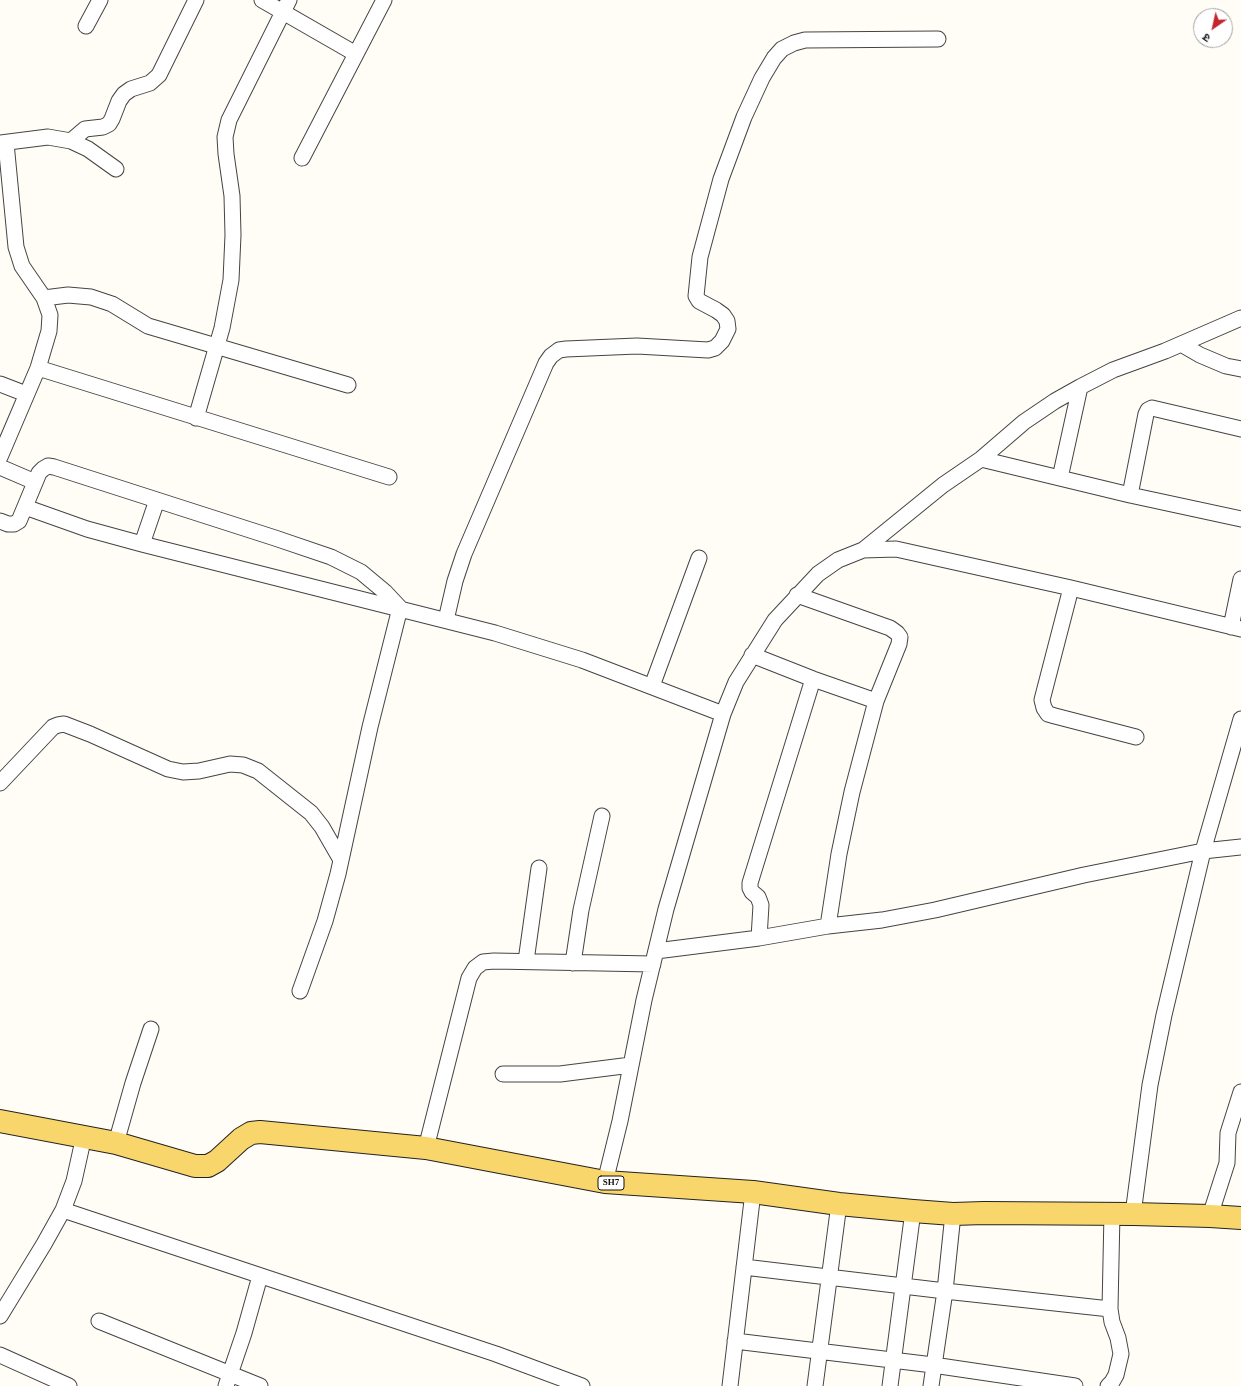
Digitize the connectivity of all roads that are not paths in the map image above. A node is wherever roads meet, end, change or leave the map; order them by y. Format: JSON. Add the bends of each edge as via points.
{"nodes":[{"id":1,"x":100,"y":0,"type":"edge"},
{"id":2,"x":196,"y":0,"type":"edge"},
{"id":3,"x":262,"y":0,"type":"edge"},
{"id":4,"x":384,"y":0,"type":"edge"},
{"id":5,"x":286,"y":6,"type":"edge"},
{"id":6,"x":86,"y":26,"type":"dead end"},
{"id":7,"x":938,"y":39,"type":"dead end"},
{"id":8,"x":356,"y":54,"type":"junction"},
{"id":9,"x":71,"y":141,"type":"junction"},
{"id":10,"x":3,"y":143,"type":"edge"},
{"id":11,"x":302,"y":158,"type":"dead end"},
{"id":12,"x":116,"y":169,"type":"dead end"},
{"id":13,"x":44,"y":298,"type":"junction"},
{"id":14,"x":1241,"y":318,"type":"edge"},
{"id":15,"x":1181,"y":344,"type":"junction"},
{"id":16,"x":217,"y":346,"type":"junction"},
{"id":17,"x":38,"y":368,"type":"junction"},
{"id":18,"x":1241,"y":369,"type":"edge"},
{"id":19,"x":0,"y":384,"type":"edge"},
{"id":20,"x":348,"y":385,"type":"dead end"},
{"id":21,"x":1080,"y":387,"type":"junction"},
{"id":22,"x":26,"y":394,"type":"junction"},
{"id":23,"x":196,"y":418,"type":"junction"},
{"id":24,"x":1241,"y":429,"type":"edge"},
{"id":25,"x":0,"y":456,"type":"edge"},
{"id":26,"x":981,"y":459,"type":"junction"},
{"id":27,"x":0,"y":467,"type":"edge"},
{"id":28,"x":389,"y":477,"type":"dead end"},
{"id":29,"x":1060,"y":478,"type":"junction"},
{"id":30,"x":35,"y":482,"type":"junction"},
{"id":31,"x":1130,"y":495,"type":"junction"},
{"id":32,"x":157,"y":500,"type":"junction"},
{"id":33,"x":25,"y":507,"type":"junction"},
{"id":34,"x":1241,"y":519,"type":"edge"},
{"id":35,"x":0,"y":521,"type":"edge"},
{"id":36,"x":142,"y":544,"type":"junction"},
{"id":37,"x":863,"y":550,"type":"junction"},
{"id":38,"x":699,"y":558,"type":"dead end"},
{"id":39,"x":1241,"y":579,"type":"edge"},
{"id":40,"x":1071,"y":588,"type":"junction"},
{"id":41,"x":797,"y":595,"type":"junction"},
{"id":42,"x":400,"y":608,"type":"junction"},
{"id":43,"x":446,"y":620,"type":"junction"},
{"id":44,"x":1236,"y":628,"type":"edge"},
{"id":45,"x":752,"y":655,"type":"junction"},
{"id":46,"x":813,"y":679,"type":"junction"},
{"id":47,"x":652,"y":686,"type":"junction"},
{"id":48,"x":876,"y":701,"type":"junction"},
{"id":49,"x":723,"y":714,"type":"junction"},
{"id":50,"x":1241,"y":719,"type":"edge"},
{"id":51,"x":1136,"y":737,"type":"dead end"},
{"id":52,"x":0,"y":783,"type":"edge"},
{"id":53,"x":602,"y":816,"type":"dead end"},
{"id":54,"x":1241,"y":848,"type":"edge"},
{"id":55,"x":1204,"y":851,"type":"junction"},
{"id":56,"x":341,"y":860,"type":"junction"},
{"id":57,"x":539,"y":868,"type":"dead end"},
{"id":58,"x":828,"y":926,"type":"junction"},
{"id":59,"x":759,"y":938,"type":"junction"},
{"id":60,"x":654,"y":958,"type":"junction"},
{"id":61,"x":526,"y":961,"type":"junction"},
{"id":62,"x":573,"y":963,"type":"junction"},
{"id":63,"x":300,"y":991,"type":"dead end"},
{"id":64,"x":152,"y":1029,"type":"dead end"},
{"id":65,"x":631,"y":1066,"type":"junction"},
{"id":66,"x":503,"y":1074,"type":"dead end"},
{"id":67,"x":1241,"y":1092,"type":"edge"},
{"id":68,"x":0,"y":1121,"type":"edge"},
{"id":69,"x":84,"y":1136,"type":"junction"},
{"id":70,"x":116,"y":1143,"type":"junction"},
{"id":71,"x":426,"y":1148,"type":"junction"},
{"id":72,"x":605,"y":1182,"type":"junction"},
{"id":73,"x":753,"y":1192,"type":"junction"},
{"id":74,"x":839,"y":1204,"type":"junction"},
{"id":75,"x":63,"y":1210,"type":"junction"},
{"id":76,"x":913,"y":1211,"type":"junction"},
{"id":77,"x":953,"y":1214,"type":"junction"},
{"id":78,"x":1123,"y":1214,"type":"junction"},
{"id":79,"x":1210,"y":1216,"type":"junction"},
{"id":80,"x":1241,"y":1218,"type":"edge"},
{"id":81,"x":744,"y":1268,"type":"junction"},
{"id":82,"x":260,"y":1276,"type":"junction"},
{"id":83,"x":828,"y":1278,"type":"junction"},
{"id":84,"x":904,"y":1286,"type":"junction"},
{"id":85,"x":946,"y":1292,"type":"junction"},
{"id":86,"x":1110,"y":1309,"type":"junction"},
{"id":87,"x":0,"y":1316,"type":"edge"},
{"id":88,"x":99,"y":1321,"type":"dead end"},
{"id":89,"x":736,"y":1341,"type":"junction"},
{"id":90,"x":819,"y":1350,"type":"junction"},
{"id":91,"x":0,"y":1356,"type":"edge"},
{"id":92,"x":894,"y":1360,"type":"junction"},
{"id":93,"x":934,"y":1365,"type":"junction"},
{"id":94,"x":229,"y":1380,"type":"edge"},
{"id":95,"x":69,"y":1386,"type":"edge"},
{"id":96,"x":260,"y":1386,"type":"edge"},
{"id":97,"x":581,"y":1386,"type":"edge"},
{"id":98,"x":730,"y":1386,"type":"edge"},
{"id":99,"x":815,"y":1386,"type":"edge"},
{"id":100,"x":890,"y":1386,"type":"edge"},
{"id":101,"x":931,"y":1386,"type":"edge"},
{"id":102,"x":1075,"y":1386,"type":"edge"},
{"id":103,"x":1108,"y":1386,"type":"edge"}],
"edges":[{"from":1,"to":6,"type":"street"},
{"from":2,"to":9,"type":"street","via":[[159,74],[150,83],[130,89],[124,94],[108,124],[85,129]]},
{"from":3,"to":5,"type":"street"},
{"from":4,"to":8,"type":"street"},
{"from":5,"to":8,"type":"street"},
{"from":5,"to":16,"type":"street","via":[[229,120],[225,137],[232,196],[233,243],[231,280]]},
{"from":7,"to":43,"type":"street","via":[[805,40],[794,42],[782,49],[774,58],[744,117],[721,179],[700,257],[696,296],[699,301],[723,315],[727,321],[728,329],[722,341],[715,348],[708,350],[637,346],[566,348],[551,356],[464,554]]},
{"from":8,"to":11,"type":"street"},
{"from":9,"to":10,"type":"street","via":[[48,137]]},
{"from":9,"to":12,"type":"street","via":[[88,149]]},
{"from":10,"to":13,"type":"street","via":[[16,246],[22,266]]},
{"from":13,"to":16,"type":"street","via":[[91,296],[112,304],[148,326]]},
{"from":13,"to":17,"type":"street","via":[[50,315],[49,331]]},
{"from":14,"to":15,"type":"street"},
{"from":15,"to":18,"type":"street","via":[[1226,366]]},
{"from":15,"to":21,"type":"street","via":[[1113,370]]},
{"from":16,"to":20,"type":"street"},
{"from":16,"to":23,"type":"street"},
{"from":17,"to":22,"type":"street"},
{"from":17,"to":23,"type":"street"},
{"from":19,"to":22,"type":"street"},
{"from":21,"to":26,"type":"street","via":[[1024,422]]},
{"from":21,"to":29,"type":"street"},
{"from":22,"to":25,"type":"street"},
{"from":23,"to":28,"type":"street"},
{"from":24,"to":31,"type":"street","via":[[1152,408],[1148,410]]},
{"from":26,"to":29,"type":"street"},
{"from":26,"to":37,"type":"street"},
{"from":27,"to":30,"type":"street"},
{"from":29,"to":31,"type":"street"},
{"from":30,"to":32,"type":"street","via":[[43,468],[48,466]]},
{"from":30,"to":33,"type":"street"},
{"from":31,"to":34,"type":"street"},
{"from":32,"to":36,"type":"street"},
{"from":32,"to":42,"type":"street","via":[[331,558],[361,572]]},
{"from":33,"to":35,"type":"street","via":[[19,520],[14,524]]},
{"from":33,"to":36,"type":"street","via":[[87,529]]},
{"from":36,"to":42,"type":"street"},
{"from":37,"to":40,"type":"street","via":[[896,549]]},
{"from":37,"to":41,"type":"street","via":[[833,563]]},
{"from":38,"to":47,"type":"street"},
{"from":39,"to":44,"type":"street"},
{"from":40,"to":44,"type":"street"},
{"from":40,"to":51,"type":"street","via":[[1042,700],[1044,708],[1048,714]]},
{"from":41,"to":45,"type":"street","via":[[775,620]]},
{"from":41,"to":48,"type":"street","via":[[897,632],[900,637],[899,644]]},
{"from":42,"to":43,"type":"street"},
{"from":42,"to":56,"type":"street","via":[[370,727]]},
{"from":43,"to":47,"type":"street","via":[[582,660]]},
{"from":45,"to":46,"type":"street"},
{"from":45,"to":49,"type":"street","via":[[736,682]]},
{"from":46,"to":48,"type":"street"},
{"from":46,"to":59,"type":"street","via":[[750,883],[750,888],[761,905]]},
{"from":47,"to":49,"type":"street"},
{"from":48,"to":58,"type":"street","via":[[852,792]]},
{"from":49,"to":60,"type":"street","via":[[682,850]]},
{"from":50,"to":55,"type":"street"},
{"from":52,"to":56,"type":"street","via":[[53,727],[64,724],[168,769],[183,772],[199,771],[230,764],[243,765],[258,772],[311,813]]},
{"from":53,"to":62,"type":"street","via":[[581,910]]},
{"from":54,"to":55,"type":"street"},
{"from":55,"to":58,"type":"street","via":[[935,910],[882,920]]},
{"from":55,"to":78,"type":"street","via":[[1164,1015]]},
{"from":56,"to":63,"type":"street","via":[[325,921]]},
{"from":57,"to":61,"type":"street"},
{"from":58,"to":59,"type":"street"},
{"from":59,"to":60,"type":"street"},
{"from":60,"to":62,"type":"street"},
{"from":60,"to":65,"type":"street"},
{"from":61,"to":62,"type":"street"},
{"from":61,"to":71,"type":"street","via":[[483,962],[475,968],[469,978]]},
{"from":64,"to":70,"type":"street"},
{"from":65,"to":66,"type":"street","via":[[560,1074]]},
{"from":65,"to":72,"type":"street"},
{"from":67,"to":79,"type":"street","via":[[1228,1133],[1227,1163]]},
{"from":68,"to":69,"type":"main road","number":"SH7"},
{"from":69,"to":70,"type":"main road","number":"SH7"},
{"from":69,"to":75,"type":"street","via":[[74,1181]]},
{"from":70,"to":71,"type":"main road","number":"SH7","via":[[195,1166],[208,1166],[241,1139],[260,1132]]},
{"from":71,"to":72,"type":"main road","number":"SH7"},
{"from":72,"to":73,"type":"main road","number":"SH7"},
{"from":73,"to":74,"type":"main road","number":"SH7"},
{"from":73,"to":81,"type":"street"},
{"from":74,"to":76,"type":"main road","number":"SH7"},
{"from":74,"to":83,"type":"street"},
{"from":75,"to":82,"type":"street"},
{"from":75,"to":87,"type":"street"},
{"from":76,"to":77,"type":"main road","number":"SH7"},
{"from":76,"to":84,"type":"street"},
{"from":77,"to":78,"type":"main road","number":"SH7"},
{"from":77,"to":85,"type":"street"},
{"from":78,"to":79,"type":"main road","number":"SH7"},
{"from":78,"to":86,"type":"street"},
{"from":79,"to":80,"type":"main road","number":"SH7"},
{"from":81,"to":83,"type":"street"},
{"from":81,"to":89,"type":"street"},
{"from":82,"to":94,"type":"street"},
{"from":82,"to":97,"type":"street","via":[[496,1354]]},
{"from":83,"to":84,"type":"street"},
{"from":83,"to":90,"type":"street"},
{"from":84,"to":85,"type":"street"},
{"from":84,"to":92,"type":"street"},
{"from":85,"to":86,"type":"street"},
{"from":85,"to":93,"type":"street"},
{"from":86,"to":103,"type":"street","via":[[1121,1354],[1116,1375]]},
{"from":88,"to":94,"type":"street"},
{"from":89,"to":90,"type":"street"},
{"from":89,"to":98,"type":"street"},
{"from":90,"to":92,"type":"street"},
{"from":90,"to":99,"type":"street"},
{"from":91,"to":95,"type":"street"},
{"from":92,"to":93,"type":"street"},
{"from":92,"to":100,"type":"street"},
{"from":93,"to":101,"type":"street"},
{"from":93,"to":102,"type":"street"},
{"from":94,"to":96,"type":"street"}]}
